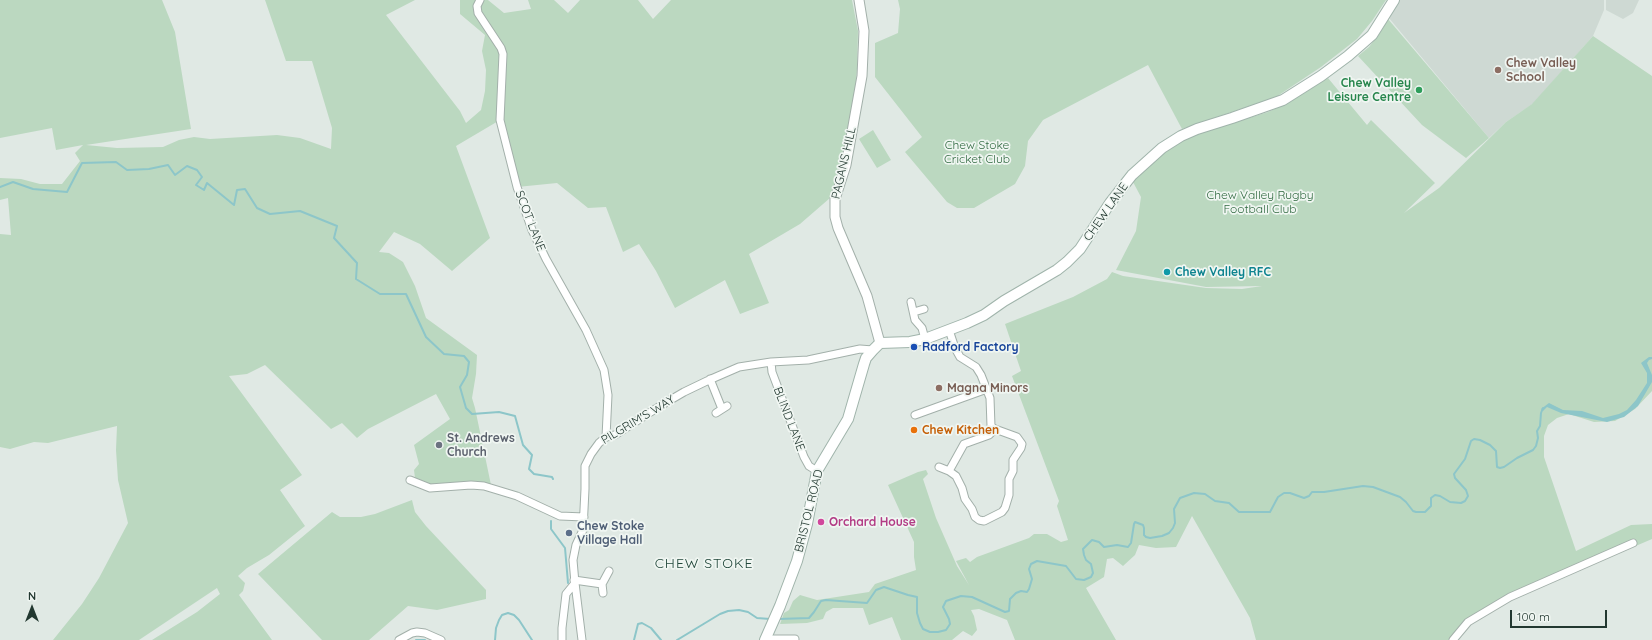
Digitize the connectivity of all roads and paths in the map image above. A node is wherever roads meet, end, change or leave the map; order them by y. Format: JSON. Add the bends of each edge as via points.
{"nodes":[{"id":1,"x":480,"y":0,"type":"edge"},
{"id":2,"x":859,"y":0,"type":"edge"},
{"id":3,"x":1394,"y":0,"type":"edge"},
{"id":4,"x":911,"y":302,"type":"dead end"},
{"id":5,"x":924,"y":309,"type":"dead end"},
{"id":6,"x":914,"y":312,"type":"junction"},
{"id":7,"x":949,"y":330,"type":"junction"},
{"id":8,"x":925,"y":339,"type":"junction"},
{"id":9,"x":880,"y":343,"type":"junction"},
{"id":10,"x":873,"y":350,"type":"junction"},
{"id":11,"x":771,"y":362,"type":"junction"},
{"id":12,"x":710,"y":379,"type":"junction"},
{"id":13,"x":987,"y":389,"type":"junction"},
{"id":14,"x":722,"y":409,"type":"dead end"},
{"id":15,"x":915,"y":415,"type":"dead end"},
{"id":16,"x":995,"y":429,"type":"junction"},
{"id":17,"x":606,"y":437,"type":"junction"},
{"id":18,"x":939,"y":467,"type":"dead end"},
{"id":19,"x":817,"y":471,"type":"junction"},
{"id":20,"x":949,"y":471,"type":"junction"},
{"id":21,"x":410,"y":480,"type":"dead end"},
{"id":22,"x":584,"y":517,"type":"junction"},
{"id":23,"x":1633,"y":543,"type":"dead end"},
{"id":24,"x":609,"y":571,"type":"dead end"},
{"id":25,"x":574,"y":582,"type":"junction"},
{"id":26,"x":602,"y":584,"type":"junction"},
{"id":27,"x":603,"y":593,"type":"dead end"},
{"id":28,"x":582,"y":639,"type":"edge"},
{"id":29,"x":795,"y":639,"type":"dead end"},
{"id":30,"x":399,"y":640,"type":"edge"},
{"id":31,"x":441,"y":640,"type":"edge"},
{"id":32,"x":562,"y":640,"type":"edge"},
{"id":33,"x":765,"y":640,"type":"edge"},
{"id":34,"x":1453,"y":640,"type":"edge"}],
"edges":[{"from":1,"to":17,"type":"street","name":"SCOT LANE","via":[[477,6],[478,13],[504,54],[500,120],[518,191],[546,260],[586,330],[604,370],[608,395]]},
{"from":2,"to":9,"type":"street","name":"PAGANS HILL","via":[[864,31],[862,76],[846,165],[835,199],[835,217],[867,296]]},
{"from":3,"to":7,"type":"main road","name":"CHEW LANE","via":[[1372,35],[1321,76],[1283,100],[1197,129],[1162,148],[1132,175],[1110,202],[1080,249],[1067,262],[984,315]]},
{"from":4,"to":6,"type":"street"},
{"from":5,"to":6,"type":"street"},
{"from":6,"to":8,"type":"street","via":[[915,320],[922,328]]},
{"from":7,"to":8,"type":"main road","name":"CHEW LANE"},
{"from":7,"to":13,"type":"street","via":[[960,357],[976,367]]},
{"from":8,"to":9,"type":"main road","name":"CHEW LANE"},
{"from":9,"to":10,"type":"main road","name":"BRISTOL ROAD"},
{"from":10,"to":11,"type":"street","name":"PILGRIM'S WAY","via":[[860,349],[808,360]]},
{"from":10,"to":19,"type":"main road","name":"BRISTOL ROAD","via":[[866,358],[848,419]]},
{"from":11,"to":12,"type":"street","name":"PILGRIM'S WAY","via":[[738,368]]},
{"from":11,"to":19,"type":"street","name":"BLIND LANE","via":[[772,372],[804,457],[809,466]]},
{"from":12,"to":14,"type":"street"},
{"from":12,"to":17,"type":"street","name":"PILGRIM'S WAY","via":[[660,406],[615,435]]},
{"from":13,"to":15,"type":"street"},
{"from":13,"to":16,"type":"street","via":[[990,398],[991,426]]},
{"from":16,"to":20,"type":"street","via":[[989,435],[964,444]]},
{"from":16,"to":20,"type":"street","via":[[1017,437],[1022,444],[1013,460],[1014,471],[1009,479],[1009,495],[1002,512],[984,521],[975,517],[964,499],[956,476]]},
{"from":17,"to":22,"type":"street","name":"PILGRIM'S WAY","via":[[591,454],[585,466]]},
{"from":18,"to":20,"type":"street"},
{"from":19,"to":33,"type":"main road","name":"BRISTOL ROAD","via":[[797,561]]},
{"from":21,"to":22,"type":"street","via":[[430,488],[484,486],[517,496],[560,516]]},
{"from":22,"to":25,"type":"street","name":"PILGRIM'S WAY","via":[[583,530],[573,560]]},
{"from":23,"to":34,"type":"street","via":[[1510,597],[1468,622]]},
{"from":24,"to":26,"type":"street"},
{"from":25,"to":26,"type":"street"},
{"from":25,"to":28,"type":"street","name":"PILGRIM'S WAY"},
{"from":25,"to":32,"type":"street","via":[[566,594],[563,608]]},
{"from":26,"to":27,"type":"street"},
{"from":29,"to":33,"type":"street"},
{"from":30,"to":31,"type":"street","via":[[417,632],[425,632]]}]}
